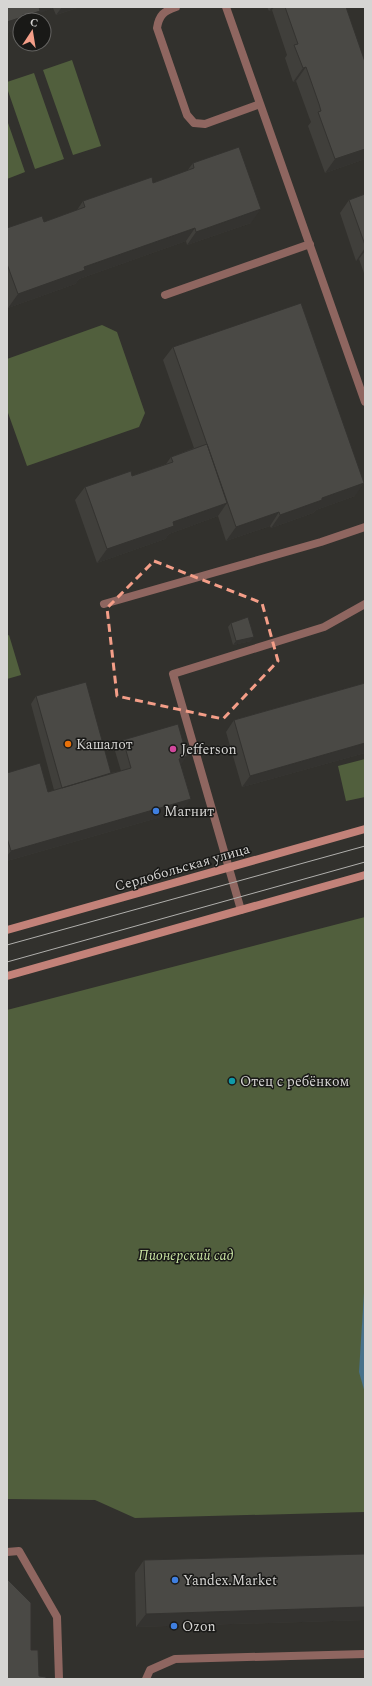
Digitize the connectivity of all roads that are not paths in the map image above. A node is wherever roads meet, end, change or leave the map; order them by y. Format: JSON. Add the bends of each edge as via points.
{"nodes":[{"id":1,"x":176,"y":7,"type":"edge"},
{"id":2,"x":226,"y":7,"type":"edge"},
{"id":3,"x":260,"y":104,"type":"junction"},
{"id":4,"x":310,"y":244,"type":"junction"},
{"id":5,"x":165,"y":295,"type":"dead end"},
{"id":6,"x":365,"y":402,"type":"edge"},
{"id":7,"x":365,"y":527,"type":"edge"},
{"id":8,"x":104,"y":604,"type":"dead end"},
{"id":9,"x":365,"y":604,"type":"edge"},
{"id":10,"x":365,"y":829,"type":"edge"},
{"id":11,"x":228,"y":868,"type":"junction"},
{"id":12,"x":365,"y":875,"type":"edge"},
{"id":13,"x":241,"y":910,"type":"junction"},
{"id":14,"x":7,"y":930,"type":"edge"},
{"id":15,"x":7,"y":976,"type":"edge"},
{"id":16,"x":7,"y":1552,"type":"edge"},
{"id":17,"x":365,"y":1654,"type":"edge"},
{"id":18,"x":59,"y":1679,"type":"edge"},
{"id":19,"x":146,"y":1679,"type":"edge"}],
"edges":[{"from":1,"to":3,"type":"lane","via":[[165,11],[158,18],[157,28],[187,116],[194,123],[205,124]]},
{"from":2,"to":3,"type":"lane"},
{"from":3,"to":4,"type":"lane"},
{"from":4,"to":5,"type":"lane"},
{"from":4,"to":6,"type":"lane"},
{"from":7,"to":8,"type":"lane"},
{"from":9,"to":11,"type":"lane","via":[[324,627],[173,674]]},
{"from":10,"to":11,"type":"main road","name":"Сердобольская улица"},
{"from":11,"to":13,"type":"lane"},
{"from":11,"to":14,"type":"main road","name":"Сердобольская улица"},
{"from":12,"to":13,"type":"main road"},
{"from":13,"to":15,"type":"main road"},
{"from":16,"to":18,"type":"lane","via":[[19,1551],[57,1617]]},
{"from":17,"to":19,"type":"lane","via":[[175,1659],[150,1670]]}]}
